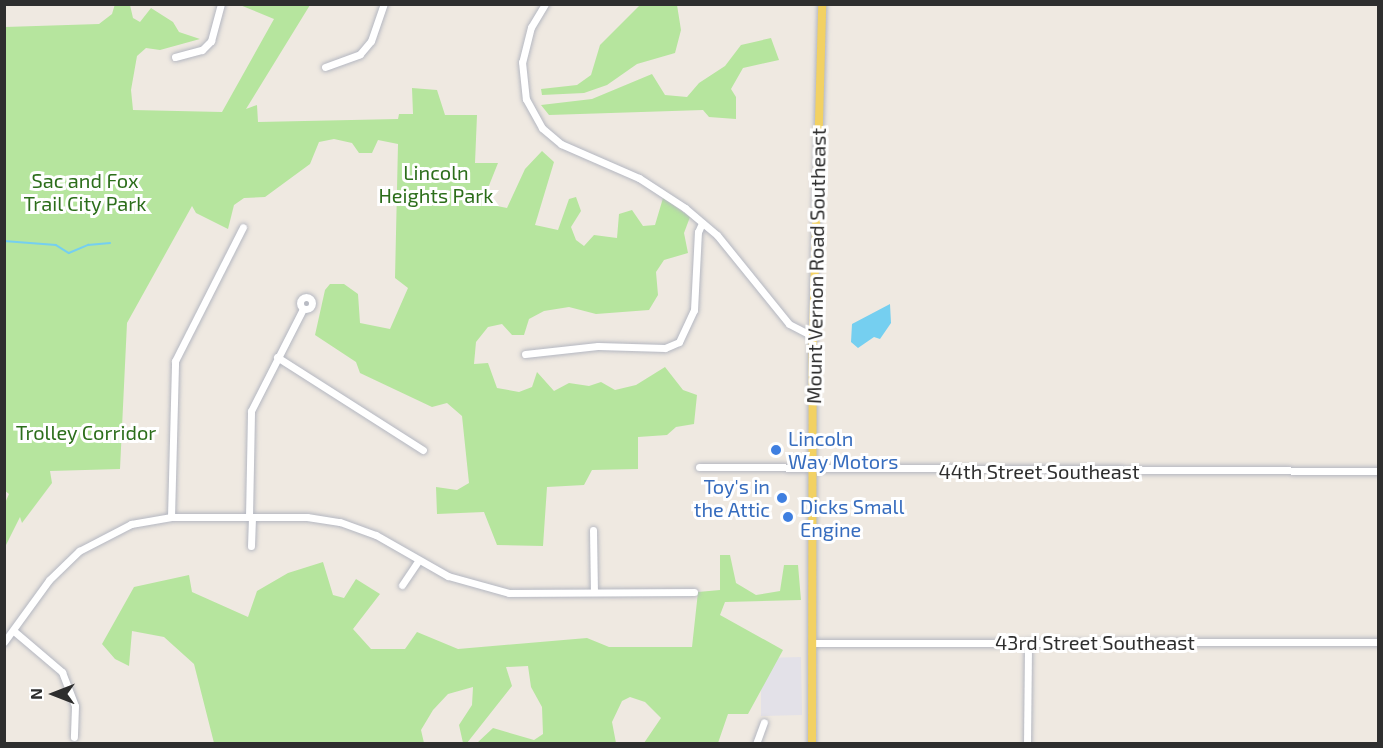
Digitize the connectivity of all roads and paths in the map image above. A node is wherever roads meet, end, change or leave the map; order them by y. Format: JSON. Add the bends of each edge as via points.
{"nodes":[{"id":1,"x":221,"y":4,"type":"edge"},
{"id":2,"x":384,"y":4,"type":"edge"},
{"id":3,"x":545,"y":4,"type":"edge"},
{"id":4,"x":822,"y":4,"type":"edge"},
{"id":5,"x":175,"y":57,"type":"dead end"},
{"id":6,"x":325,"y":67,"type":"dead end"},
{"id":7,"x":702,"y":223,"type":"junction"},
{"id":8,"x":243,"y":227,"type":"dead end"},
{"id":9,"x":303,"y":309,"type":"dead end"},
{"id":10,"x":813,"y":336,"type":"junction"},
{"id":11,"x":525,"y":354,"type":"dead end"},
{"id":12,"x":277,"y":357,"type":"junction"},
{"id":13,"x":423,"y":450,"type":"dead end"},
{"id":14,"x":699,"y":467,"type":"dead end"},
{"id":15,"x":811,"y":470,"type":"junction"},
{"id":16,"x":1378,"y":471,"type":"edge"},
{"id":17,"x":171,"y":517,"type":"junction"},
{"id":18,"x":250,"y":517,"type":"junction"},
{"id":19,"x":593,"y":530,"type":"dead end"},
{"id":20,"x":252,"y":546,"type":"dead end"},
{"id":21,"x":418,"y":561,"type":"junction"},
{"id":22,"x":402,"y":585,"type":"dead end"},
{"id":23,"x":594,"y":592,"type":"junction"},
{"id":24,"x":694,"y":592,"type":"dead end"},
{"id":25,"x":15,"y":632,"type":"junction"},
{"id":26,"x":4,"y":642,"type":"edge"},
{"id":27,"x":1028,"y":642,"type":"junction"},
{"id":28,"x":1378,"y":642,"type":"edge"},
{"id":29,"x":812,"y":643,"type":"junction"},
{"id":30,"x":764,"y":722,"type":"dead end"},
{"id":31,"x":74,"y":737,"type":"dead end"},
{"id":32,"x":756,"y":744,"type":"edge"},
{"id":33,"x":812,"y":744,"type":"edge"},
{"id":34,"x":1027,"y":744,"type":"edge"}],
"edges":[{"from":1,"to":5,"type":"street","via":[[212,41],[202,50]]},
{"from":2,"to":6,"type":"street","via":[[371,41],[360,54]]},
{"from":3,"to":7,"type":"street","via":[[531,27],[522,62],[526,99],[542,128],[561,144],[652,185]]},
{"from":4,"to":10,"type":"main road","name":"Mount Vernon Road Southeast"},
{"from":7,"to":10,"type":"street","via":[[789,324]]},
{"from":7,"to":11,"type":"street","via":[[698,232],[694,310],[679,342],[665,348],[598,346]]},
{"from":8,"to":17,"type":"street","via":[[175,361]]},
{"from":9,"to":12,"type":"street"},
{"from":10,"to":15,"type":"main road","name":"Mount Vernon Road Southeast"},
{"from":12,"to":13,"type":"street"},
{"from":12,"to":18,"type":"street","via":[[252,411]]},
{"from":14,"to":15,"type":"street","name":"44th Street Southeast"},
{"from":15,"to":16,"type":"street","name":"44th Street Southeast"},
{"from":15,"to":29,"type":"main road","name":"Mount Vernon Road Southeast"},
{"from":17,"to":18,"type":"street"},
{"from":17,"to":25,"type":"street","via":[[131,524],[79,551],[49,580]]},
{"from":18,"to":20,"type":"street"},
{"from":18,"to":21,"type":"street","via":[[340,522],[376,534]]},
{"from":19,"to":23,"type":"street"},
{"from":21,"to":22,"type":"street"},
{"from":21,"to":23,"type":"street","via":[[487,590]]},
{"from":23,"to":24,"type":"street"},
{"from":25,"to":26,"type":"street"},
{"from":25,"to":31,"type":"street","via":[[62,672],[75,706]]},
{"from":27,"to":28,"type":"street","name":"43rd Street Southeast"},
{"from":27,"to":29,"type":"street","name":"43rd Street Southeast"},
{"from":27,"to":34,"type":"street"},
{"from":29,"to":33,"type":"main road","name":"Mount Vernon Road Southeast"},
{"from":30,"to":32,"type":"street"}]}
